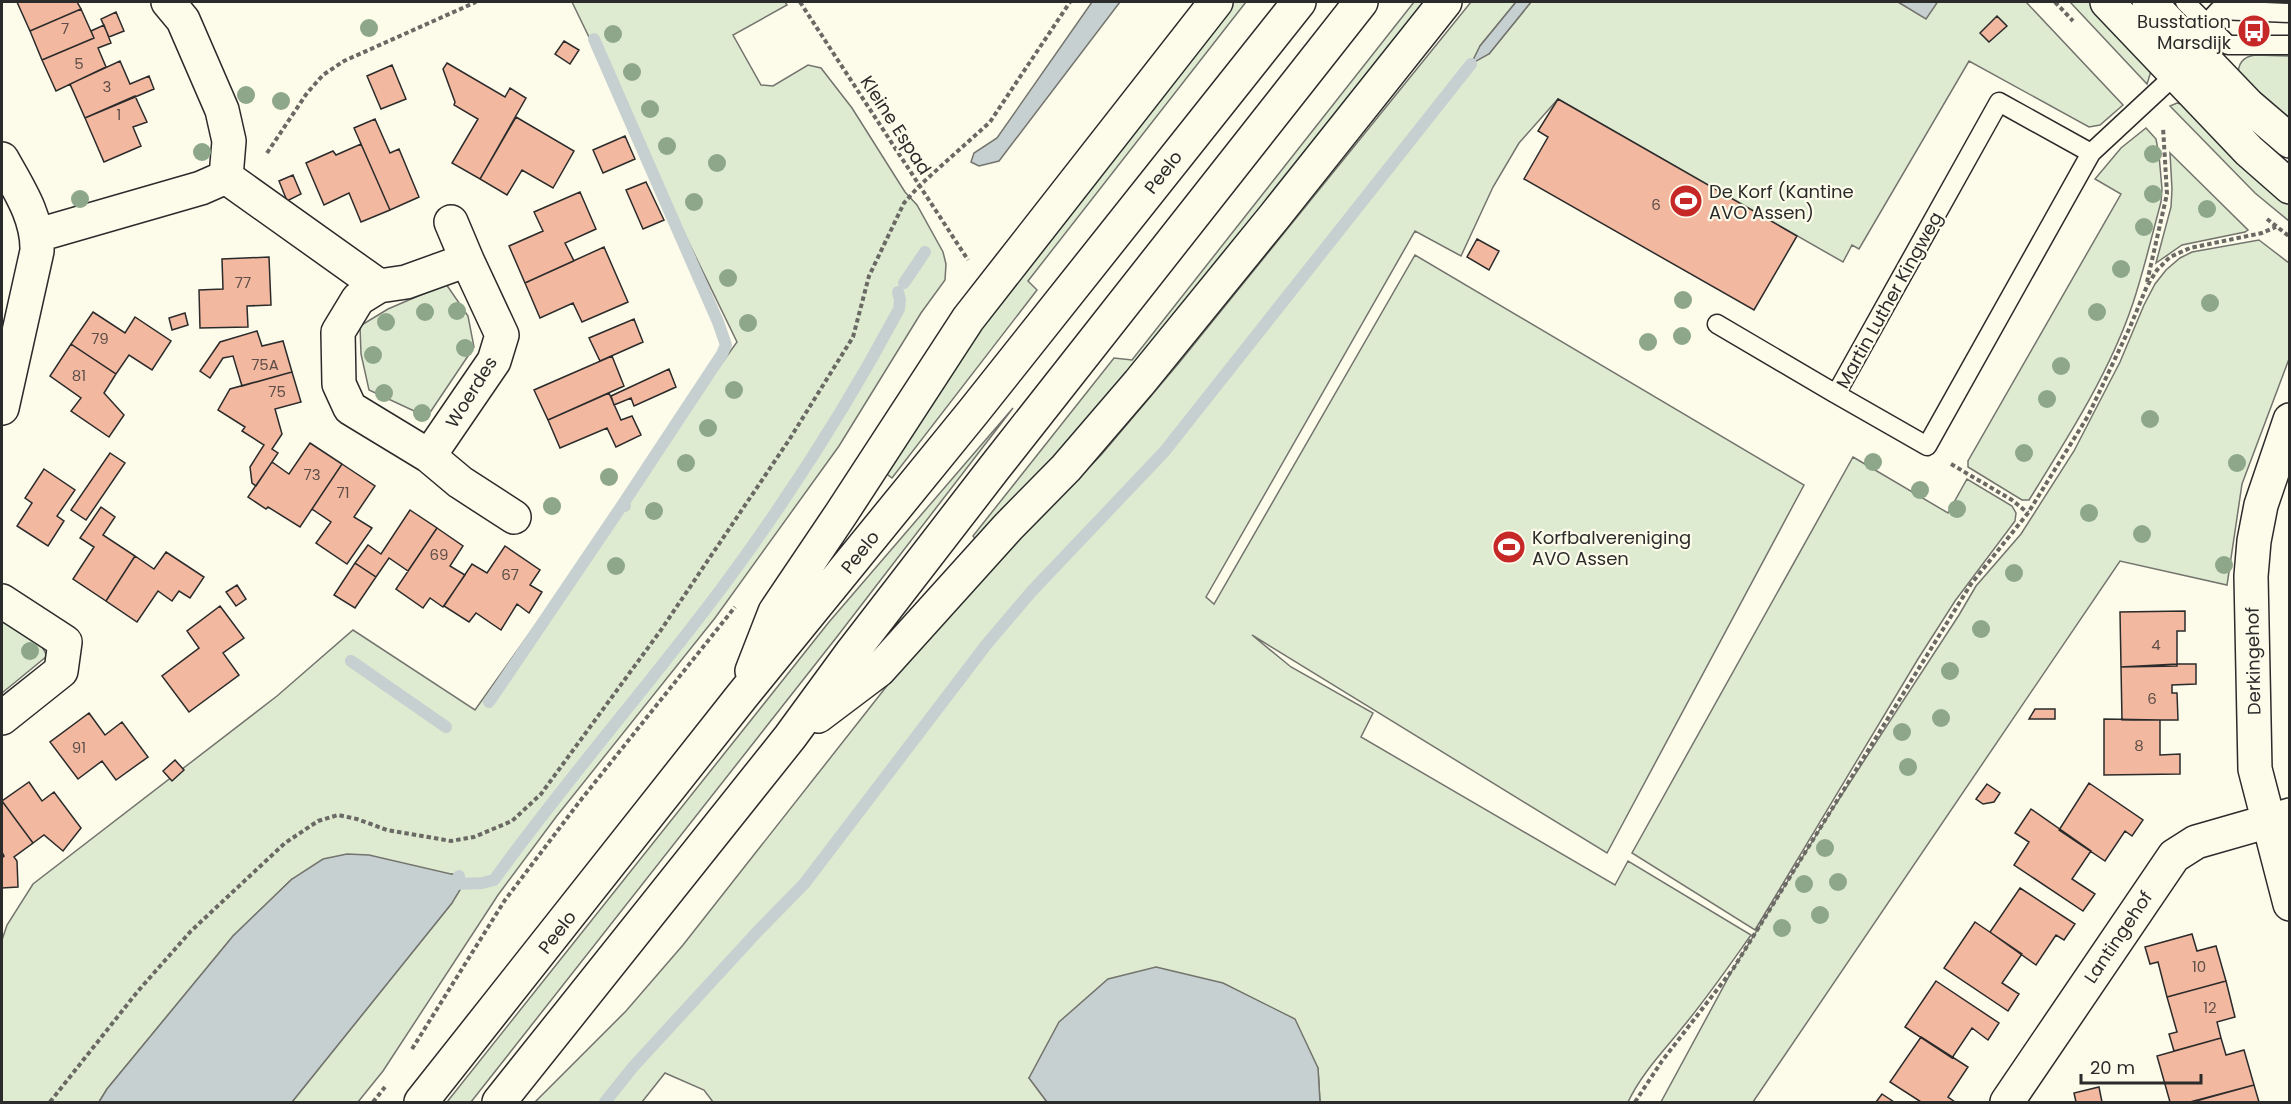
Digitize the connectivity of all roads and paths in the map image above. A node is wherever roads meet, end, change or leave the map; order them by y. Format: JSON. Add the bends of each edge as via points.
{"nodes":[{"id":1,"x":168,"y":2,"type":"edge"},
{"id":2,"x":476,"y":2,"type":"edge"},
{"id":3,"x":800,"y":2,"type":"edge"},
{"id":4,"x":1070,"y":2,"type":"edge"},
{"id":5,"x":1216,"y":2,"type":"edge"},
{"id":6,"x":1299,"y":2,"type":"edge"},
{"id":7,"x":1360,"y":2,"type":"edge"},
{"id":8,"x":1445,"y":2,"type":"edge"},
{"id":9,"x":2107,"y":2,"type":"edge"},
{"id":10,"x":2150,"y":2,"type":"edge"},
{"id":11,"x":2184,"y":2,"type":"edge"},
{"id":12,"x":2289,"y":13,"type":"edge"},
{"id":13,"x":2289,"y":45,"type":"edge"},
{"id":14,"x":2192,"y":49,"type":"junction"},
{"id":15,"x":2163,"y":116,"type":"dead end"},
{"id":16,"x":2289,"y":141,"type":"edge"},
{"id":17,"x":2091,"y":153,"type":"junction"},
{"id":18,"x":2,"y":159,"type":"edge"},
{"id":19,"x":226,"y":177,"type":"junction"},
{"id":20,"x":919,"y":186,"type":"junction"},
{"id":21,"x":2289,"y":187,"type":"edge"},
{"id":22,"x":451,"y":222,"type":"dead end"},
{"id":23,"x":2276,"y":227,"type":"dead end"},
{"id":24,"x":38,"y":235,"type":"junction"},
{"id":25,"x":467,"y":260,"type":"junction"},
{"id":26,"x":969,"y":263,"type":"dead end"},
{"id":27,"x":379,"y":285,"type":"junction"},
{"id":28,"x":2147,"y":286,"type":"junction"},
{"id":29,"x":1717,"y":324,"type":"dead end"},
{"id":30,"x":1836,"y":394,"type":"junction"},
{"id":31,"x":2,"y":408,"type":"edge"},
{"id":32,"x":2289,"y":420,"type":"edge"},
{"id":33,"x":1927,"y":446,"type":"junction"},
{"id":34,"x":429,"y":456,"type":"junction"},
{"id":35,"x":2028,"y":513,"type":"junction"},
{"id":36,"x":514,"y":517,"type":"dead end"},
{"id":37,"x":2,"y":601,"type":"edge"},
{"id":38,"x":742,"y":696,"type":"junction"},
{"id":39,"x":2,"y":718,"type":"edge"},
{"id":40,"x":790,"y":737,"type":"junction"},
{"id":41,"x":2278,"y":818,"type":"edge"},
{"id":42,"x":2289,"y":904,"type":"edge"},
{"id":43,"x":50,"y":1102,"type":"edge"},
{"id":44,"x":421,"y":1102,"type":"edge"},
{"id":45,"x":499,"y":1102,"type":"edge"},
{"id":46,"x":1635,"y":1102,"type":"edge"},
{"id":47,"x":2007,"y":1102,"type":"edge"}],
"edges":[{"from":1,"to":19,"type":"main road","via":[[183,20],[222,110],[229,141]]},
{"from":2,"to":19,"type":"path","via":[[344,61],[323,75],[266,155],[254,167]]},
{"from":3,"to":20,"type":"path","name":"Kleine Espad"},
{"from":4,"to":20,"type":"path","via":[[990,122]]},
{"from":5,"to":38,"type":"main road","via":[[968,319],[775,612]]},
{"from":6,"to":38,"type":"main road","name":"Peelo"},
{"from":7,"to":40,"type":"main road","via":[[1002,458]]},
{"from":8,"to":40,"type":"main road","via":[[1132,392],[1066,468],[879,670]]},
{"from":9,"to":14,"type":"main road"},
{"from":10,"to":14,"type":"main road"},
{"from":11,"to":14,"type":"lane"},
{"from":12,"to":14,"type":"lane","via":[[2219,10]]},
{"from":13,"to":14,"type":"lane"},
{"from":14,"to":16,"type":"main road"},
{"from":14,"to":17,"type":"lane"},
{"from":14,"to":21,"type":"main road","via":[[2248,151]]},
{"from":15,"to":28,"type":"path","via":[[2168,194]]},
{"from":17,"to":30,"type":"lane","name":"Martin Luther Kingweg","via":[[1999,102]]},
{"from":17,"to":33,"type":"lane"},
{"from":18,"to":24,"type":"main road"},
{"from":19,"to":24,"type":"main road","via":[[201,189]]},
{"from":19,"to":27,"type":"main road"},
{"from":20,"to":26,"type":"path","name":"Kleine Espad"},
{"from":20,"to":43,"type":"path","via":[[904,202],[869,276],[853,337],[789,440],[661,630],[541,794],[512,821],[474,837],[451,841],[387,830],[338,815],[318,821],[285,843],[191,931]]},
{"from":22,"to":25,"type":"main road","name":"Woerdes"},
{"from":23,"to":28,"type":"path","via":[[2190,248],[2170,257]]},
{"from":24,"to":31,"type":"main road"},
{"from":25,"to":27,"type":"main road","via":[[406,282]]},
{"from":25,"to":34,"type":"main road","name":"Woerdes","via":[[502,335],[494,361]]},
{"from":27,"to":34,"type":"main road","via":[[358,299],[338,332],[339,384],[350,408]]},
{"from":28,"to":35,"type":"path","via":[[2088,416]]},
{"from":29,"to":30,"type":"lane"},
{"from":30,"to":33,"type":"lane","name":"Martin Luther Kingweg"},
{"from":32,"to":41,"type":"main road","name":"Derkingehof","via":[[2261,505],[2251,576],[2255,770]]},
{"from":33,"to":35,"type":"path"},
{"from":34,"to":36,"type":"main road","via":[[460,482]]},
{"from":35,"to":46,"type":"path","via":[[1971,584],[1733,969]]},
{"from":37,"to":39,"type":"main road","via":[[65,642],[61,671]]},
{"from":38,"to":44,"type":"main road","name":"Peelo"},
{"from":40,"to":45,"type":"main road"},
{"from":41,"to":42,"type":"main road","name":"Derkingehof"},
{"from":41,"to":47,"type":"main road","name":"Lantingehof","via":[[2196,842],[2174,856]]}]}
